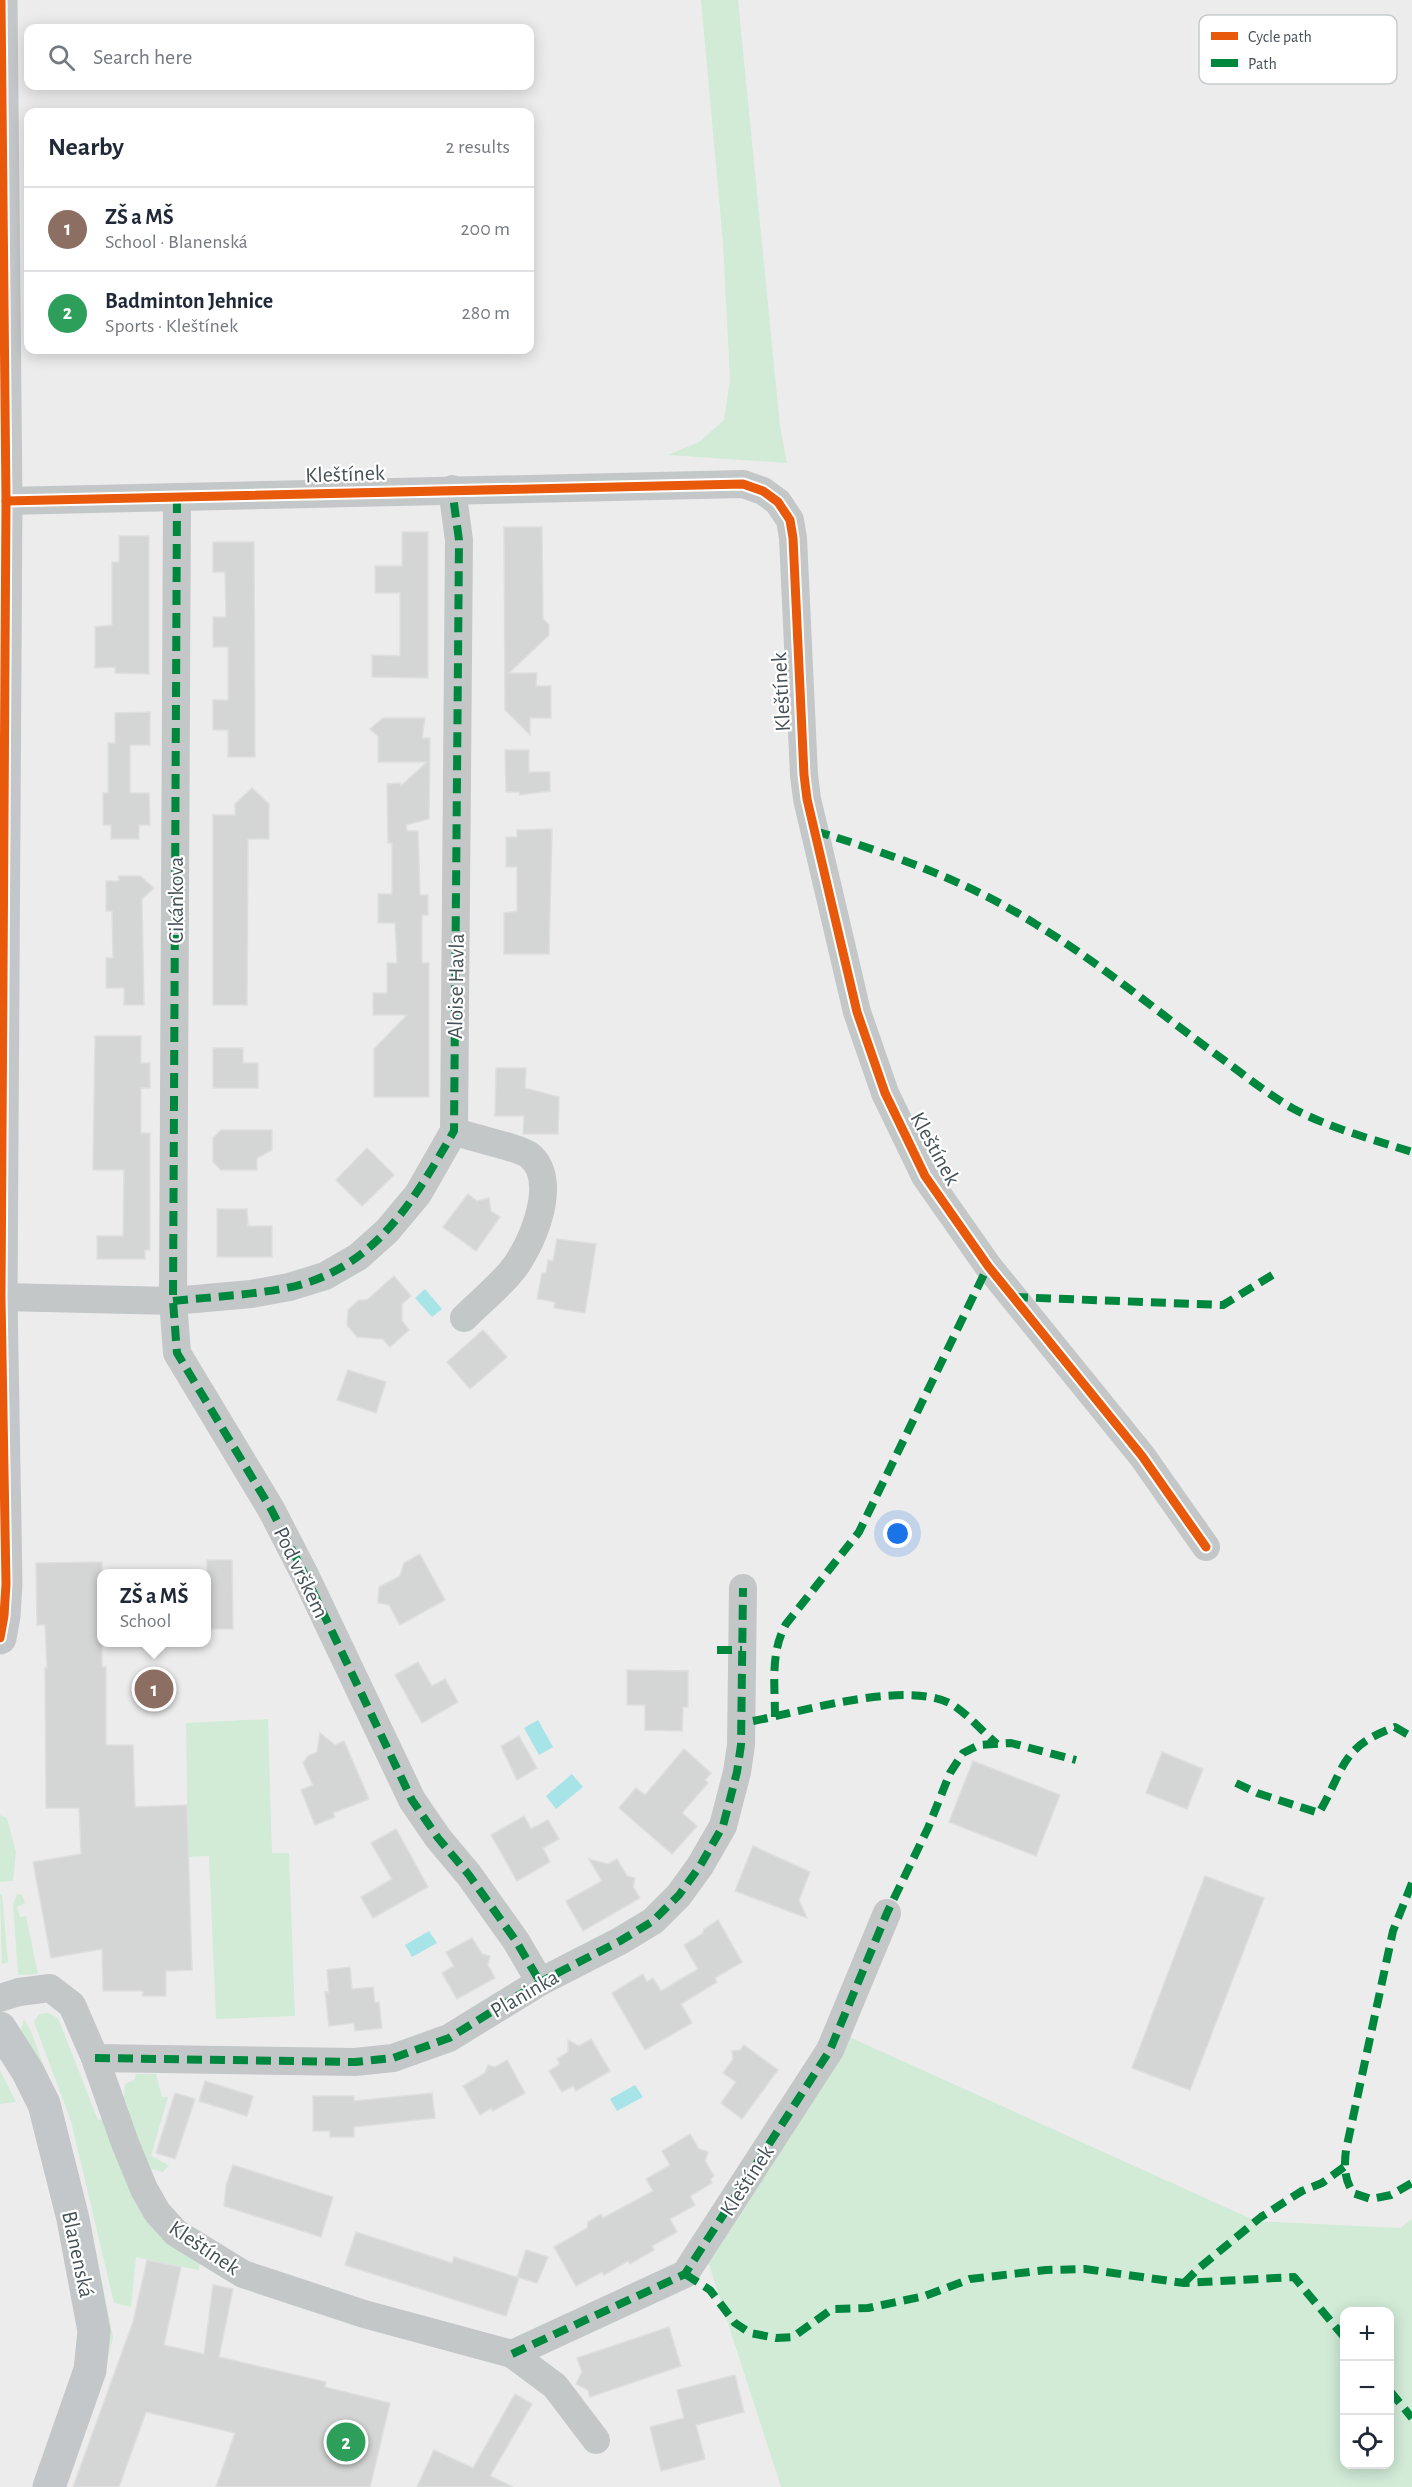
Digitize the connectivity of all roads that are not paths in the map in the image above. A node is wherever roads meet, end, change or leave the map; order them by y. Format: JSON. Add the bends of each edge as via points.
{"nodes":[{"id":1,"x":1,"y":0,"type":"edge"},
{"id":2,"x":452,"y":489,"type":"junction"},
{"id":3,"x":177,"y":498,"type":"junction"},
{"id":4,"x":6,"y":501,"type":"junction"},
{"id":5,"x":454,"y":1131,"type":"junction"},
{"id":6,"x":1,"y":1297,"type":"edge"},
{"id":7,"x":173,"y":1302,"type":"junction"},
{"id":8,"x":464,"y":1318,"type":"dead end"},
{"id":9,"x":1206,"y":1547,"type":"dead end"},
{"id":10,"x":743,"y":1588,"type":"dead end"},
{"id":11,"x":0,"y":1638,"type":"edge"},
{"id":12,"x":887,"y":1913,"type":"dead end"},
{"id":13,"x":540,"y":1982,"type":"junction"},
{"id":14,"x":0,"y":1998,"type":"edge"},
{"id":15,"x":0,"y":2028,"type":"edge"},
{"id":16,"x":95,"y":2058,"type":"junction"},
{"id":17,"x":512,"y":2354,"type":"junction"},
{"id":18,"x":596,"y":2440,"type":"dead end"},
{"id":19,"x":49,"y":2487,"type":"edge"}],
"edges":[{"from":1,"to":4,"type":"street"},
{"from":2,"to":3,"type":"street","name":"Kleštínek"},
{"from":2,"to":5,"type":"street","name":"Aloise Havla","via":[[459,540]]},
{"from":2,"to":9,"type":"street","name":"Kleštínek","via":[[743,484],[778,502],[790,520],[793,538],[807,799],[857,1012],[885,1094],[925,1176],[963,1230],[1142,1456]]},
{"from":3,"to":4,"type":"street","name":"Kleštínek"},
{"from":3,"to":7,"type":"street","name":"Cikánkova"},
{"from":4,"to":6,"type":"street"},
{"from":5,"to":7,"type":"street","name":"Aloise Havla","via":[[418,1194],[387,1231],[358,1257],[325,1276],[289,1287]]},
{"from":5,"to":8,"type":"street","via":[[529,1155],[541,1172],[544,1199],[529,1244],[511,1272]]},
{"from":6,"to":7,"type":"street"},
{"from":6,"to":11,"type":"street","via":[[6,1584]]},
{"from":7,"to":13,"type":"street","name":"Pod vrškem","via":[[177,1353],[271,1509],[412,1800],[516,1941]]},
{"from":10,"to":13,"type":"street","name":"Planinka","via":[[730,1650],[741,1745],[723,1826],[679,1895],[653,1921]]},
{"from":12,"to":17,"type":"street","name":"Kleštínek","via":[[830,2050],[685,2274]]},
{"from":13,"to":16,"type":"street","name":"Planinka","via":[[449,2038],[393,2058],[355,2062]]},
{"from":14,"to":16,"type":"street","name":"Kleštínek","via":[[50,1989],[72,2005]]},
{"from":15,"to":19,"type":"street","name":"Blanenská","via":[[44,2104],[73,2219],[94,2331],[90,2370]]},
{"from":16,"to":17,"type":"street","name":"Kleštínek","via":[[144,2189],[157,2212],[176,2233],[243,2274],[364,2314]]},
{"from":17,"to":18,"type":"street","name":"Kleštínek","via":[[555,2386]]}]}
